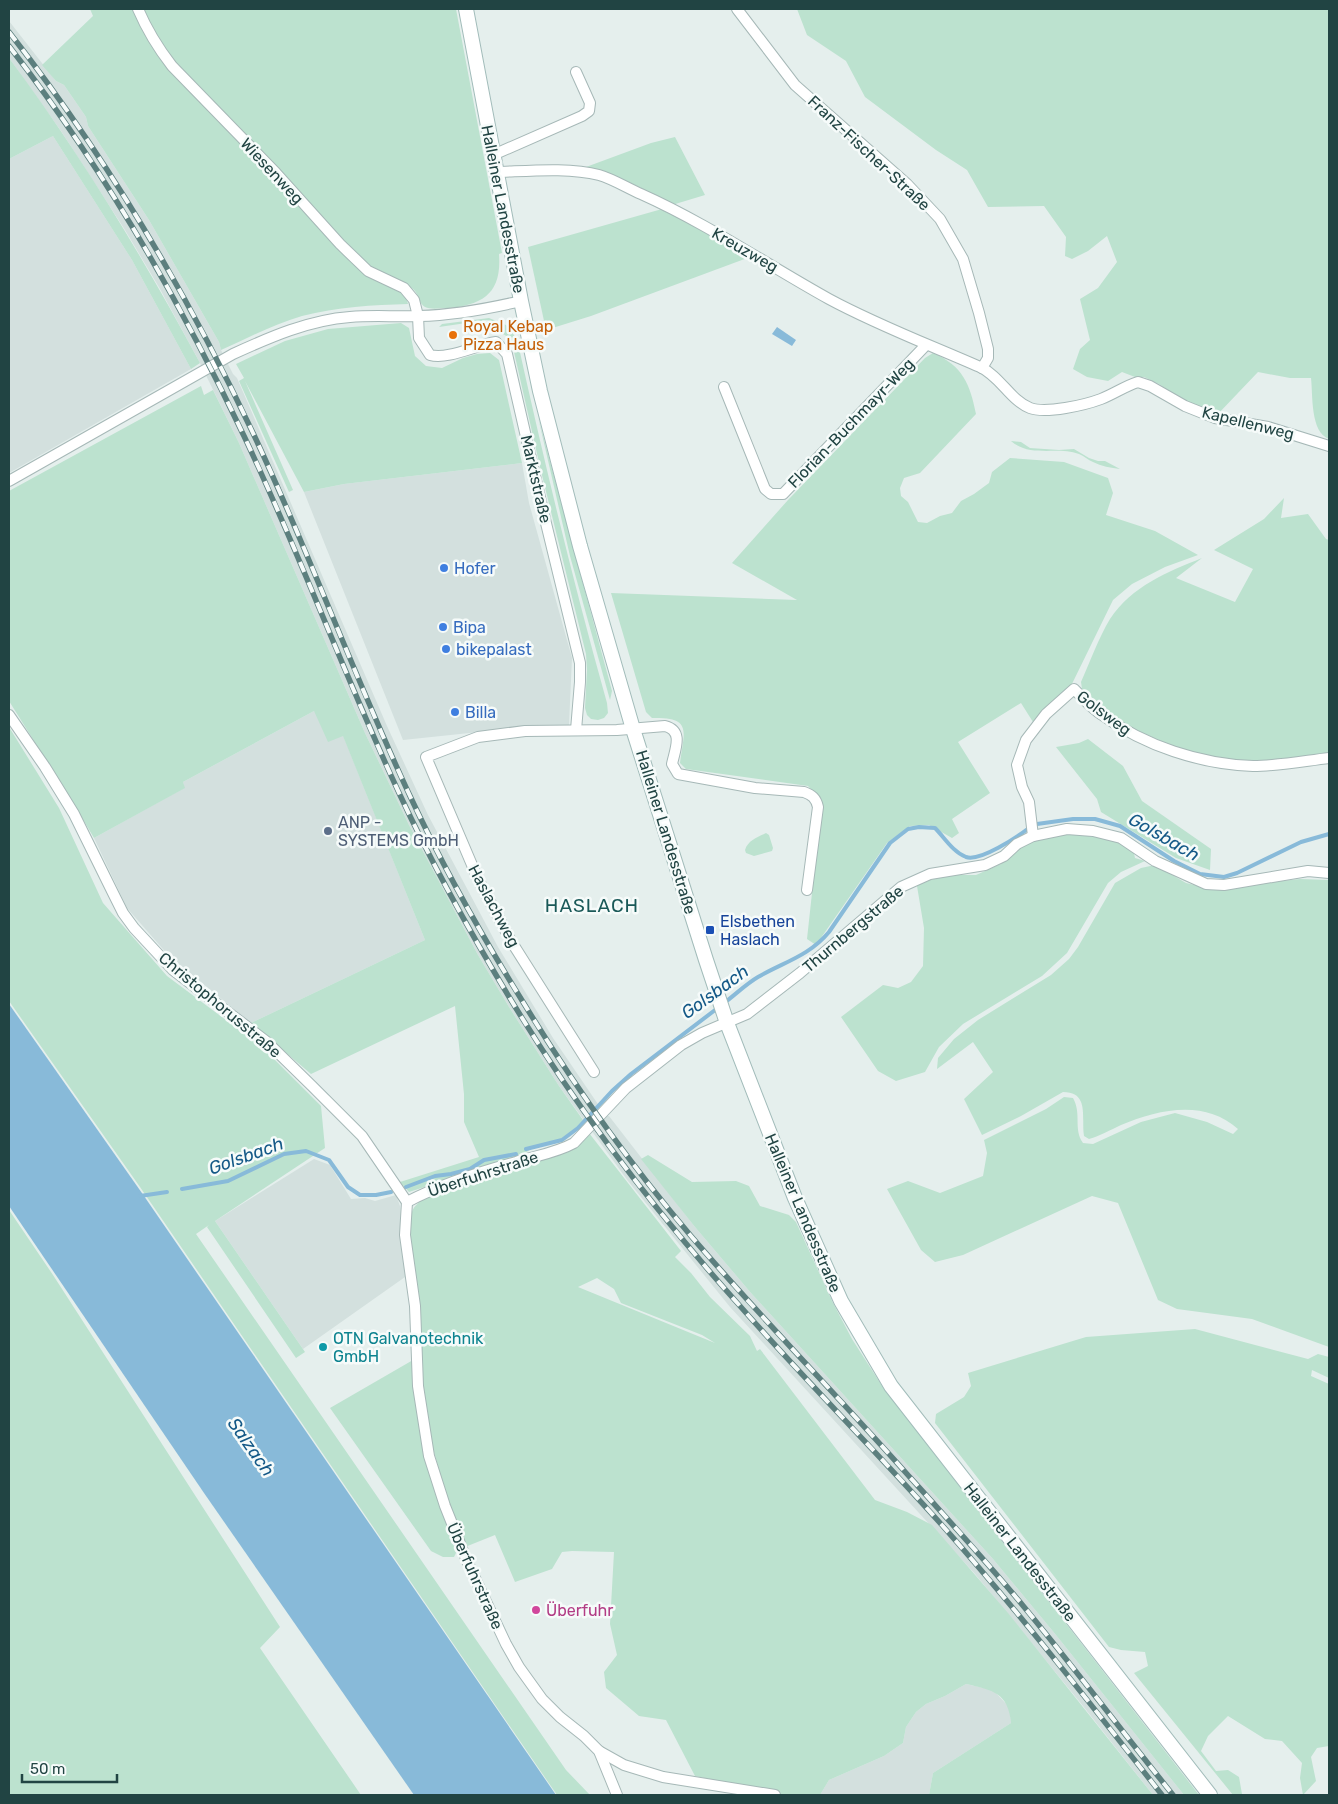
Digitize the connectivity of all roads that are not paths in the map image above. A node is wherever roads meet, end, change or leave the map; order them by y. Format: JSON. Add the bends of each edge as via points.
{"nodes":[{"id":1,"x":138,"y":9,"type":"edge"},
{"id":2,"x":466,"y":9,"type":"edge"},
{"id":3,"x":737,"y":9,"type":"edge"},
{"id":4,"x":576,"y":72,"type":"dead end"},
{"id":5,"x":493,"y":154,"type":"junction"},
{"id":6,"x":497,"y":172,"type":"junction"},
{"id":7,"x":521,"y":301,"type":"junction"},
{"id":8,"x":418,"y":316,"type":"junction"},
{"id":9,"x":926,"y":345,"type":"junction"},
{"id":10,"x":982,"y":368,"type":"junction"},
{"id":11,"x":724,"y":387,"type":"dead end"},
{"id":12,"x":1329,"y":446,"type":"edge"},
{"id":13,"x":9,"y":481,"type":"edge"},
{"id":14,"x":9,"y":715,"type":"edge"},
{"id":15,"x":633,"y":729,"type":"junction"},
{"id":16,"x":576,"y":730,"type":"junction"},
{"id":17,"x":1329,"y":758,"type":"edge"},
{"id":18,"x":1033,"y":836,"type":"junction"},
{"id":19,"x":1329,"y":873,"type":"edge"},
{"id":20,"x":807,"y":890,"type":"dead end"},
{"id":21,"x":725,"y":1019,"type":"junction"},
{"id":22,"x":594,"y":1072,"type":"dead end"},
{"id":23,"x":407,"y":1202,"type":"junction"},
{"id":24,"x":599,"y":1751,"type":"junction"},
{"id":25,"x":616,"y":1795,"type":"edge"},
{"id":26,"x":775,"y":1795,"type":"edge"},
{"id":27,"x":1210,"y":1795,"type":"edge"}],
"edges":[{"from":1,"to":8,"type":"street","name":"Wiesenweg","via":[[156,46],[172,66],[368,271],[404,288],[414,300]]},
{"from":2,"to":5,"type":"main road","name":"Halleiner Landesstraße"},
{"from":3,"to":10,"type":"street","name":"Franz-Fischer-Straße","via":[[795,85],[907,184],[940,219],[963,260],[979,313],[988,349],[988,358]]},
{"from":4,"to":5,"type":"street","via":[[590,103],[589,111]]},
{"from":5,"to":6,"type":"main road","name":"Halleiner Landesstraße"},
{"from":6,"to":7,"type":"main road","name":"Halleiner Landesstraße"},
{"from":6,"to":9,"type":"street","name":"Kreuzweg","via":[[563,171],[599,175],[656,200],[830,300]]},
{"from":7,"to":8,"type":"street","via":[[469,313]]},
{"from":7,"to":15,"type":"main road","name":"Halleiner Landesstraße","via":[[540,391],[580,546]]},
{"from":8,"to":13,"type":"street","via":[[348,317],[272,336],[233,354]]},
{"from":8,"to":16,"type":"street","name":"Marktstraße","via":[[420,338],[430,355],[439,358],[496,342],[508,354],[580,663]]},
{"from":9,"to":10,"type":"street","name":"Kreuzweg"},
{"from":9,"to":11,"type":"street","name":"Florian-Buchmayr-Weg","via":[[782,494],[771,494],[765,489]]},
{"from":10,"to":12,"type":"street","name":"Kapellenweg","via":[[1030,408],[1044,410],[1099,400],[1138,382],[1215,418],[1268,427]]},
{"from":14,"to":23,"type":"street","name":"Christophorusstraße","via":[[74,814],[116,900],[134,928],[173,970],[267,1042],[362,1136]]},
{"from":15,"to":16,"type":"street","name":"Haslachweg"},
{"from":15,"to":20,"type":"street","name":"Haslachweg","via":[[665,726],[676,732],[672,764],[678,774],[810,794],[818,806]]},
{"from":15,"to":21,"type":"main road","name":"Halleiner Landesstraße"},
{"from":16,"to":22,"type":"street","name":"Haslachweg","via":[[478,737],[426,757],[478,880],[511,941]]},
{"from":17,"to":18,"type":"street","name":"Golsweg","via":[[1253,766],[1209,760],[1137,737],[1100,714],[1074,689],[1046,714],[1026,740],[1017,765],[1028,802]]},
{"from":18,"to":19,"type":"street","name":"Thurnbergstraße","via":[[1068,829],[1093,830],[1121,838],[1156,861],[1206,884],[1224,885],[1308,871]]},
{"from":18,"to":21,"type":"street","name":"Thurnbergstraße","via":[[985,865],[930,874],[901,887],[747,1014]]},
{"from":21,"to":23,"type":"street","name":"Überfuhrstraße","via":[[681,1046],[626,1088],[574,1143],[443,1185]]},
{"from":21,"to":27,"type":"main road","name":"Halleiner Landesstraße","via":[[822,1261],[841,1301],[891,1386]]},
{"from":23,"to":24,"type":"street","name":"Überfuhrstraße","via":[[405,1235],[415,1306],[418,1386],[429,1456],[445,1506],[467,1560],[519,1667],[542,1699]]},
{"from":24,"to":25,"type":"street","name":"Überfuhrstraße"},
{"from":24,"to":26,"type":"street","name":"Überfuhrstraße","via":[[624,1765],[663,1777]]}]}
